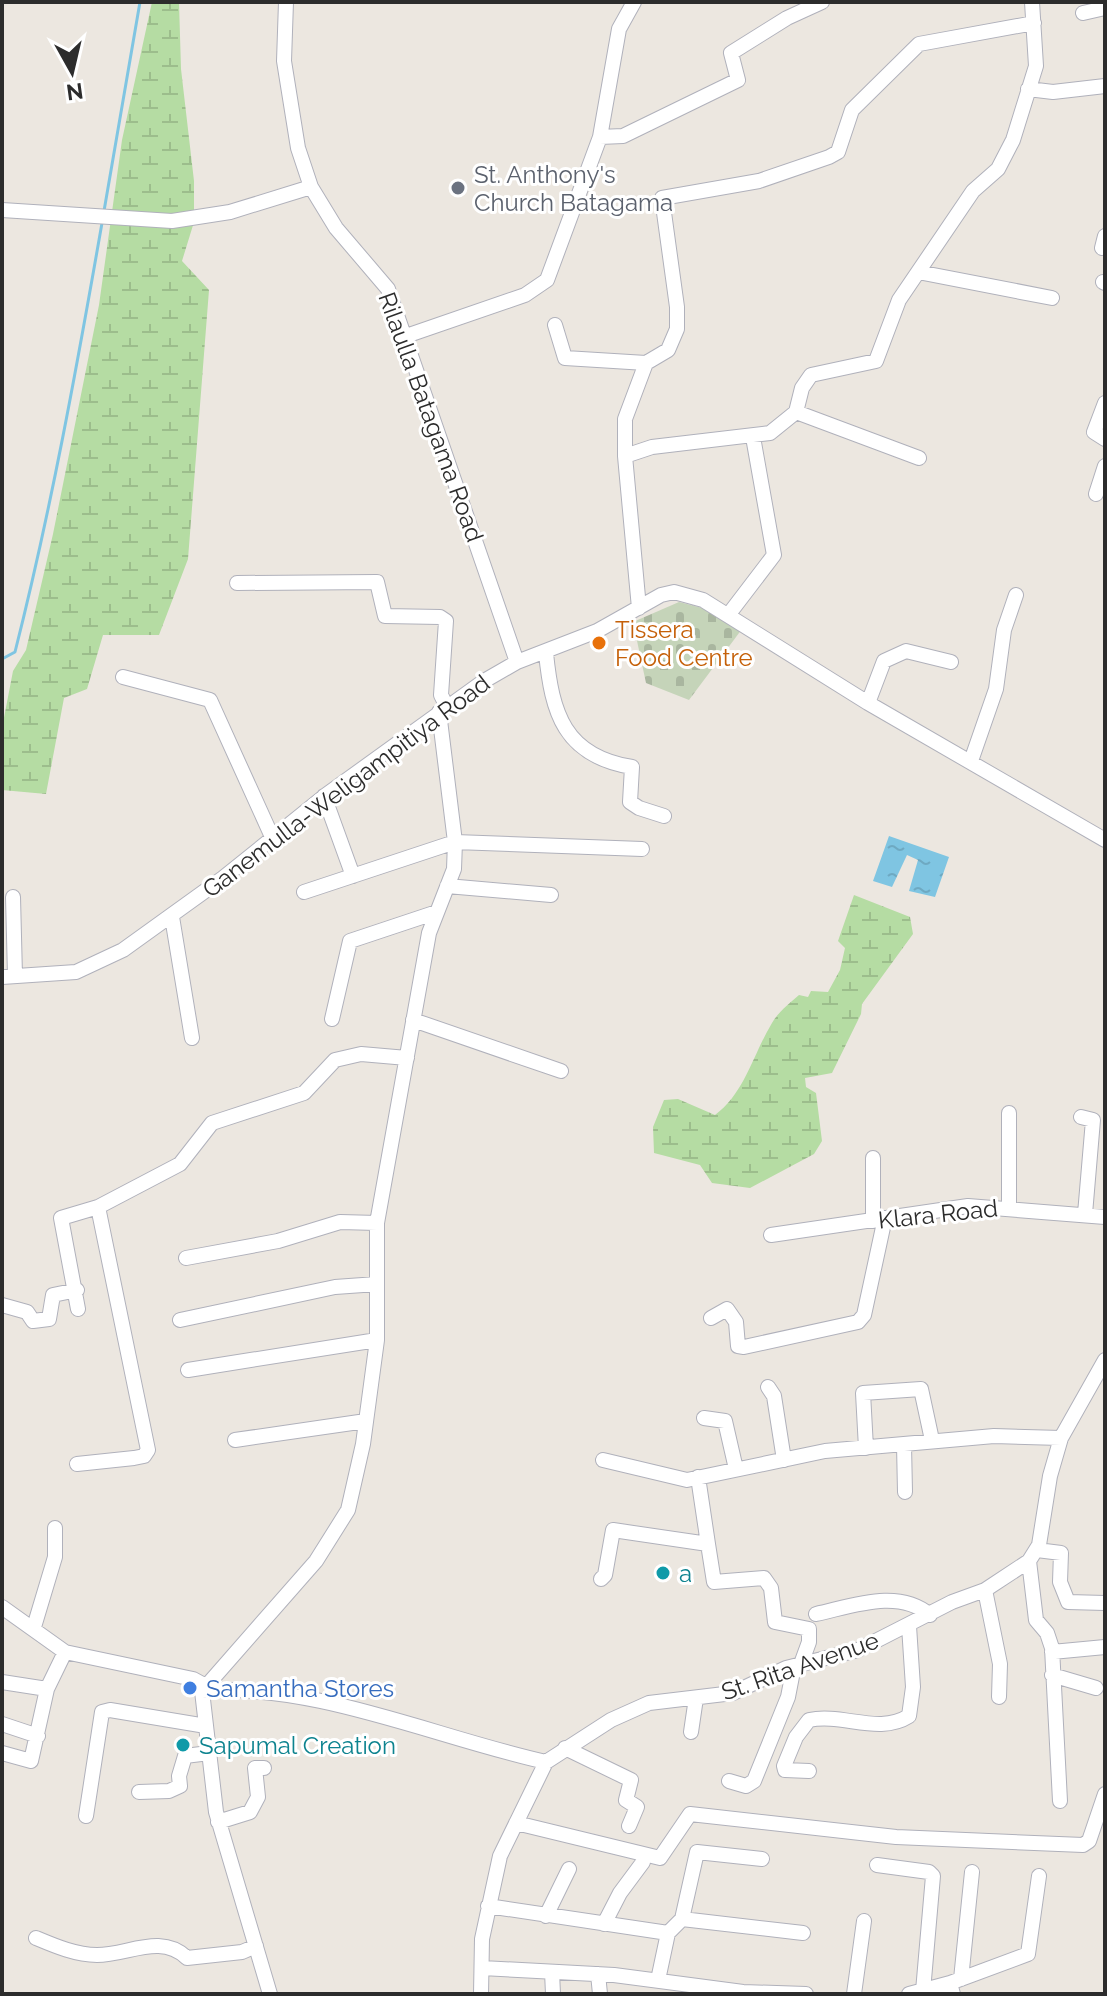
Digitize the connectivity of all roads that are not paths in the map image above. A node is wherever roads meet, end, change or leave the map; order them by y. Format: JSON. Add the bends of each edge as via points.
{"nodes":[{"id":1,"x":286,"y":2,"type":"edge"},
{"id":2,"x":634,"y":2,"type":"edge"},
{"id":3,"x":822,"y":2,"type":"edge"},
{"id":4,"x":1032,"y":2,"type":"edge"},
{"id":5,"x":1105,"y":8,"type":"edge"},
{"id":6,"x":1083,"y":13,"type":"dead end"},
{"id":7,"x":1034,"y":23,"type":"junction"},
{"id":8,"x":1105,"y":86,"type":"edge"},
{"id":9,"x":1028,"y":89,"type":"junction"},
{"id":10,"x":600,"y":137,"type":"junction"},
{"id":11,"x":311,"y":187,"type":"junction"},
{"id":12,"x":2,"y":210,"type":"edge"},
{"id":13,"x":918,"y":272,"type":"junction"},
{"id":14,"x":1052,"y":298,"type":"dead end"},
{"id":15,"x":555,"y":325,"type":"dead end"},
{"id":16,"x":403,"y":337,"type":"junction"},
{"id":17,"x":646,"y":363,"type":"junction"},
{"id":18,"x":1105,"y":403,"type":"edge"},
{"id":19,"x":796,"y":412,"type":"junction"},
{"id":20,"x":753,"y":437,"type":"junction"},
{"id":21,"x":1105,"y":439,"type":"edge"},
{"id":22,"x":625,"y":456,"type":"junction"},
{"id":23,"x":919,"y":458,"type":"dead end"},
{"id":24,"x":1105,"y":466,"type":"edge"},
{"id":25,"x":1096,"y":494,"type":"dead end"},
{"id":26,"x":237,"y":583,"type":"dead end"},
{"id":27,"x":1016,"y":595,"type":"dead end"},
{"id":28,"x":639,"y":608,"type":"junction"},
{"id":29,"x":729,"y":614,"type":"junction"},
{"id":30,"x":546,"y":653,"type":"junction"},
{"id":31,"x":517,"y":662,"type":"junction"},
{"id":32,"x":951,"y":662,"type":"dead end"},
{"id":33,"x":123,"y":677,"type":"dead end"},
{"id":34,"x":868,"y":703,"type":"junction"},
{"id":35,"x":443,"y":710,"type":"junction"},
{"id":36,"x":971,"y":761,"type":"junction"},
{"id":37,"x":324,"y":796,"type":"junction"},
{"id":38,"x":664,"y":816,"type":"dead end"},
{"id":39,"x":273,"y":839,"type":"junction"},
{"id":40,"x":1105,"y":840,"type":"edge"},
{"id":41,"x":455,"y":842,"type":"junction"},
{"id":42,"x":642,"y":849,"type":"dead end"},
{"id":43,"x":353,"y":876,"type":"junction"},
{"id":44,"x":447,"y":886,"type":"junction"},
{"id":45,"x":304,"y":892,"type":"dead end"},
{"id":46,"x":551,"y":895,"type":"dead end"},
{"id":47,"x":13,"y":897,"type":"dead end"},
{"id":48,"x":437,"y":912,"type":"junction"},
{"id":49,"x":172,"y":917,"type":"junction"},
{"id":50,"x":9,"y":976,"type":"edge"},
{"id":51,"x":332,"y":1019,"type":"dead end"},
{"id":52,"x":413,"y":1020,"type":"junction"},
{"id":53,"x":192,"y":1038,"type":"dead end"},
{"id":54,"x":407,"y":1058,"type":"junction"},
{"id":55,"x":561,"y":1071,"type":"dead end"},
{"id":56,"x":1009,"y":1113,"type":"dead end"},
{"id":57,"x":1081,"y":1117,"type":"dead end"},
{"id":58,"x":873,"y":1158,"type":"dead end"},
{"id":59,"x":98,"y":1207,"type":"junction"},
{"id":60,"x":1009,"y":1207,"type":"junction"},
{"id":61,"x":1085,"y":1214,"type":"junction"},
{"id":62,"x":1105,"y":1217,"type":"edge"},
{"id":63,"x":879,"y":1219,"type":"junction"},
{"id":64,"x":377,"y":1223,"type":"junction"},
{"id":65,"x":771,"y":1235,"type":"dead end"},
{"id":66,"x":186,"y":1258,"type":"dead end"},
{"id":67,"x":377,"y":1284,"type":"junction"},
{"id":68,"x":77,"y":1290,"type":"junction"},
{"id":69,"x":2,"y":1305,"type":"edge"},
{"id":70,"x":78,"y":1309,"type":"dead end"},
{"id":71,"x":711,"y":1318,"type":"dead end"},
{"id":72,"x":180,"y":1320,"type":"dead end"},
{"id":73,"x":377,"y":1340,"type":"junction"},
{"id":74,"x":1104,"y":1363,"type":"edge"},
{"id":75,"x":188,"y":1370,"type":"dead end"},
{"id":76,"x":768,"y":1387,"type":"dead end"},
{"id":77,"x":704,"y":1418,"type":"dead end"},
{"id":78,"x":366,"y":1421,"type":"junction"},
{"id":79,"x":1061,"y":1438,"type":"junction"},
{"id":80,"x":235,"y":1440,"type":"dead end"},
{"id":81,"x":932,"y":1440,"type":"junction"},
{"id":82,"x":904,"y":1445,"type":"junction"},
{"id":83,"x":866,"y":1448,"type":"junction"},
{"id":84,"x":603,"y":1460,"type":"dead end"},
{"id":85,"x":784,"y":1460,"type":"junction"},
{"id":86,"x":77,"y":1464,"type":"dead end"},
{"id":87,"x":736,"y":1469,"type":"junction"},
{"id":88,"x":698,"y":1477,"type":"junction"},
{"id":89,"x":905,"y":1492,"type":"dead end"},
{"id":90,"x":55,"y":1528,"type":"dead end"},
{"id":91,"x":708,"y":1544,"type":"junction"},
{"id":92,"x":1033,"y":1556,"type":"junction"},
{"id":93,"x":601,"y":1579,"type":"dead end"},
{"id":94,"x":985,"y":1590,"type":"junction"},
{"id":95,"x":1105,"y":1603,"type":"edge"},
{"id":96,"x":2,"y":1607,"type":"edge"},
{"id":97,"x":816,"y":1614,"type":"dead end"},
{"id":98,"x":930,"y":1615,"type":"junction"},
{"id":99,"x":909,"y":1626,"type":"junction"},
{"id":100,"x":34,"y":1627,"type":"junction"},
{"id":101,"x":1105,"y":1647,"type":"edge"},
{"id":102,"x":65,"y":1652,"type":"junction"},
{"id":103,"x":1052,"y":1652,"type":"junction"},
{"id":104,"x":797,"y":1665,"type":"junction"},
{"id":105,"x":1052,"y":1675,"type":"junction"},
{"id":106,"x":2,"y":1682,"type":"edge"},
{"id":107,"x":203,"y":1688,"type":"junction"},
{"id":108,"x":1096,"y":1688,"type":"dead end"},
{"id":109,"x":47,"y":1689,"type":"junction"},
{"id":110,"x":999,"y":1697,"type":"dead end"},
{"id":111,"x":696,"y":1698,"type":"junction"},
{"id":112,"x":2,"y":1724,"type":"edge"},
{"id":113,"x":206,"y":1726,"type":"junction"},
{"id":114,"x":691,"y":1732,"type":"dead end"},
{"id":115,"x":38,"y":1736,"type":"junction"},
{"id":116,"x":565,"y":1748,"type":"junction"},
{"id":117,"x":2,"y":1753,"type":"edge"},
{"id":118,"x":209,"y":1753,"type":"junction"},
{"id":119,"x":546,"y":1762,"type":"junction"},
{"id":120,"x":264,"y":1768,"type":"dead end"},
{"id":121,"x":809,"y":1771,"type":"dead end"},
{"id":122,"x":729,"y":1781,"type":"dead end"},
{"id":123,"x":139,"y":1792,"type":"dead end"},
{"id":124,"x":1105,"y":1794,"type":"edge"},
{"id":125,"x":1060,"y":1801,"type":"dead end"},
{"id":126,"x":86,"y":1816,"type":"dead end"},
{"id":127,"x":218,"y":1822,"type":"junction"},
{"id":128,"x":516,"y":1823,"type":"junction"},
{"id":129,"x":629,"y":1826,"type":"dead end"},
{"id":130,"x":762,"y":1859,"type":"dead end"},
{"id":131,"x":643,"y":1862,"type":"dead end"},
{"id":132,"x":877,"y":1865,"type":"dead end"},
{"id":133,"x":569,"y":1869,"type":"dead end"},
{"id":134,"x":972,"y":1872,"type":"dead end"},
{"id":135,"x":1039,"y":1876,"type":"dead end"},
{"id":136,"x":488,"y":1906,"type":"junction"},
{"id":137,"x":546,"y":1916,"type":"junction"},
{"id":138,"x":682,"y":1919,"type":"junction"},
{"id":139,"x":864,"y":1921,"type":"dead end"},
{"id":140,"x":604,"y":1924,"type":"junction"},
{"id":141,"x":668,"y":1933,"type":"junction"},
{"id":142,"x":803,"y":1933,"type":"dead end"},
{"id":143,"x":36,"y":1938,"type":"dead end"},
{"id":144,"x":256,"y":1946,"type":"junction"},
{"id":145,"x":482,"y":1968,"type":"junction"},
{"id":146,"x":552,"y":1972,"type":"junction"},
{"id":147,"x":598,"y":1974,"type":"junction"},
{"id":148,"x":658,"y":1980,"type":"junction"},
{"id":149,"x":954,"y":1985,"type":"edge"},
{"id":150,"x":916,"y":1992,"type":"edge"},
{"id":151,"x":742,"y":1993,"type":"edge"},
{"id":152,"x":270,"y":1994,"type":"edge"},
{"id":153,"x":481,"y":1994,"type":"edge"},
{"id":154,"x":553,"y":1994,"type":"edge"},
{"id":155,"x":600,"y":1994,"type":"edge"},
{"id":156,"x":806,"y":1994,"type":"edge"},
{"id":157,"x":854,"y":1994,"type":"edge"}],
"edges":[{"from":1,"to":11,"type":"street","name":"Rilaulla Batagama Road","via":[[284,61],[298,148]]},
{"from":2,"to":10,"type":"street","via":[[619,29]]},
{"from":3,"to":10,"type":"street","via":[[731,53],[738,80],[623,136]]},
{"from":4,"to":7,"type":"street"},
{"from":5,"to":6,"type":"street"},
{"from":7,"to":9,"type":"street","via":[[1036,66]]},
{"from":7,"to":17,"type":"street","via":[[919,44],[852,110],[838,152],[829,157],[759,181],[662,198],[677,329],[668,350]]},
{"from":8,"to":9,"type":"street"},
{"from":9,"to":13,"type":"street","via":[[998,169],[973,191]]},
{"from":10,"to":16,"type":"street","via":[[547,280],[525,295]]},
{"from":11,"to":12,"type":"street","via":[[230,212],[172,221]]},
{"from":11,"to":16,"type":"street","name":"Rilaulla Batagama Road","via":[[336,228],[388,289]]},
{"from":13,"to":14,"type":"street"},
{"from":13,"to":19,"type":"street","via":[[899,300],[876,361],[811,375]]},
{"from":15,"to":17,"type":"street","via":[[565,358]]},
{"from":16,"to":31,"type":"street","name":"Rilaulla Batagama Road"},
{"from":17,"to":22,"type":"street","via":[[625,419]]},
{"from":18,"to":21,"type":"street","via":[[1094,432]]},
{"from":19,"to":20,"type":"street","via":[[770,433]]},
{"from":19,"to":23,"type":"street"},
{"from":20,"to":22,"type":"street","via":[[652,447]]},
{"from":20,"to":29,"type":"street","via":[[774,555]]},
{"from":22,"to":28,"type":"street"},
{"from":24,"to":25,"type":"street"},
{"from":26,"to":35,"type":"street","via":[[377,582],[385,616],[440,617],[446,621]]},
{"from":27,"to":36,"type":"street","via":[[1004,630],[996,689]]},
{"from":28,"to":29,"type":"street","name":"Ganemulla-Weligampitiya Road","via":[[674,592]]},
{"from":28,"to":30,"type":"street","name":"Ganemulla-Weligampitiya Road"},
{"from":29,"to":34,"type":"street","name":"Ganemulla-Weligampitiya Road"},
{"from":30,"to":31,"type":"street","name":"Ganemulla-Weligampitiya Road"},
{"from":30,"to":38,"type":"street","via":[[550,696],[564,725],[581,748],[632,767],[630,802]]},
{"from":31,"to":35,"type":"street","name":"Ganemulla-Weligampitiya Road"},
{"from":32,"to":34,"type":"street","via":[[906,651],[884,661]]},
{"from":33,"to":39,"type":"street","via":[[210,700]]},
{"from":34,"to":36,"type":"street","name":"Ganemulla-Weligampitiya Road"},
{"from":35,"to":37,"type":"street","name":"Ganemulla-Weligampitiya Road"},
{"from":35,"to":41,"type":"street"},
{"from":36,"to":40,"type":"street","name":"Ganemulla-Weligampitiya Road"},
{"from":37,"to":39,"type":"street","name":"Ganemulla-Weligampitiya Road"},
{"from":37,"to":43,"type":"street"},
{"from":39,"to":49,"type":"street","name":"Ganemulla-Weligampitiya Road"},
{"from":41,"to":42,"type":"street"},
{"from":41,"to":43,"type":"street"},
{"from":41,"to":44,"type":"street"},
{"from":43,"to":45,"type":"street"},
{"from":44,"to":46,"type":"street"},
{"from":44,"to":48,"type":"street"},
{"from":47,"to":50,"type":"street"},
{"from":48,"to":51,"type":"street","via":[[350,941]]},
{"from":48,"to":52,"type":"street"},
{"from":49,"to":50,"type":"street","name":"Ganemulla-Weligampitiya Road","via":[[91,968]]},
{"from":49,"to":53,"type":"street"},
{"from":52,"to":54,"type":"street"},
{"from":52,"to":55,"type":"street"},
{"from":54,"to":59,"type":"street","via":[[361,1054],[335,1060],[304,1093],[212,1123],[180,1164]]},
{"from":54,"to":64,"type":"street"},
{"from":56,"to":60,"type":"street"},
{"from":57,"to":61,"type":"street","via":[[1093,1120]]},
{"from":58,"to":63,"type":"street"},
{"from":59,"to":68,"type":"street","via":[[61,1218]]},
{"from":59,"to":86,"type":"street","via":[[148,1450],[144,1456]]},
{"from":60,"to":61,"type":"street","name":"Klara Road"},
{"from":60,"to":63,"type":"street","name":"Klara Road","via":[[968,1206]]},
{"from":61,"to":62,"type":"street","name":"Klara Road"},
{"from":63,"to":65,"type":"street","name":"Klara Road"},
{"from":63,"to":71,"type":"street","via":[[864,1315],[858,1322],[744,1347],[738,1346],[736,1322],[727,1309]]},
{"from":64,"to":66,"type":"street","via":[[340,1222],[278,1241]]},
{"from":64,"to":67,"type":"street"},
{"from":67,"to":72,"type":"street","via":[[335,1287]]},
{"from":67,"to":73,"type":"street"},
{"from":68,"to":69,"type":"street","via":[[51,1297],[49,1319],[33,1321],[27,1312]]},
{"from":68,"to":70,"type":"street"},
{"from":73,"to":75,"type":"street"},
{"from":73,"to":78,"type":"street"},
{"from":74,"to":79,"type":"street"},
{"from":76,"to":85,"type":"street"},
{"from":77,"to":87,"type":"street","via":[[725,1421]]},
{"from":78,"to":80,"type":"street"},
{"from":78,"to":107,"type":"street","via":[[348,1510],[333,1536]]},
{"from":79,"to":81,"type":"street"},
{"from":79,"to":92,"type":"street"},
{"from":81,"to":82,"type":"street"},
{"from":81,"to":83,"type":"street","via":[[921,1389],[885,1389],[863,1393]]},
{"from":82,"to":83,"type":"street"},
{"from":82,"to":89,"type":"street"},
{"from":83,"to":85,"type":"street"},
{"from":84,"to":88,"type":"street","via":[[687,1480]]},
{"from":85,"to":87,"type":"street"},
{"from":87,"to":88,"type":"street"},
{"from":88,"to":91,"type":"street"},
{"from":90,"to":100,"type":"street","via":[[55,1557]]},
{"from":91,"to":93,"type":"street","via":[[613,1530]]},
{"from":91,"to":104,"type":"street","via":[[714,1582],[764,1578],[771,1588],[775,1622],[809,1629],[809,1642]]},
{"from":92,"to":94,"type":"street","name":"St. Rita Avenue"},
{"from":92,"to":95,"type":"street","via":[[1061,1553],[1060,1582],[1068,1602]]},
{"from":92,"to":103,"type":"street","via":[[1036,1620],[1047,1633]]},
{"from":94,"to":98,"type":"street","name":"St. Rita Avenue"},
{"from":94,"to":110,"type":"street","via":[[1000,1664]]},
{"from":96,"to":100,"type":"street"},
{"from":97,"to":98,"type":"street","via":[[904,1600]]},
{"from":98,"to":99,"type":"street","name":"St. Rita Avenue"},
{"from":99,"to":104,"type":"street","name":"St. Rita Avenue","via":[[858,1650]]},
{"from":99,"to":121,"type":"street","via":[[909,1716],[886,1725],[809,1720],[784,1766]]},
{"from":100,"to":102,"type":"street"},
{"from":101,"to":103,"type":"street"},
{"from":102,"to":107,"type":"street","via":[[193,1679]]},
{"from":102,"to":109,"type":"street"},
{"from":103,"to":105,"type":"street"},
{"from":104,"to":111,"type":"street","name":"St. Rita Avenue","via":[[733,1693]]},
{"from":104,"to":122,"type":"street","via":[[754,1781],[746,1786]]},
{"from":105,"to":108,"type":"street"},
{"from":105,"to":125,"type":"street"},
{"from":106,"to":109,"type":"street"},
{"from":107,"to":113,"type":"street"},
{"from":107,"to":119,"type":"street","via":[[324,1701]]},
{"from":109,"to":115,"type":"street"},
{"from":111,"to":114,"type":"street"},
{"from":111,"to":116,"type":"street","name":"St. Rita Avenue","via":[[649,1703]]},
{"from":112,"to":115,"type":"street"},
{"from":113,"to":118,"type":"street"},
{"from":113,"to":126,"type":"street","via":[[102,1712]]},
{"from":115,"to":117,"type":"street","via":[[31,1761]]},
{"from":116,"to":119,"type":"street","name":"St. Rita Avenue"},
{"from":116,"to":129,"type":"street","via":[[631,1780],[626,1800],[637,1807]]},
{"from":118,"to":123,"type":"street","via":[[185,1756],[180,1786]]},
{"from":118,"to":127,"type":"street"},
{"from":119,"to":128,"type":"street","name":"St. Rita Avenue"},
{"from":120,"to":127,"type":"street","via":[[255,1768],[258,1797],[250,1812]]},
{"from":124,"to":128,"type":"street","via":[[1083,1845],[896,1837],[690,1814],[660,1858]]},
{"from":127,"to":144,"type":"street"},
{"from":128,"to":136,"type":"street","name":"St. Rita Avenue","via":[[500,1856]]},
{"from":130,"to":138,"type":"street","via":[[697,1852]]},
{"from":131,"to":140,"type":"street"},
{"from":132,"to":150,"type":"street","via":[[933,1876]]},
{"from":133,"to":137,"type":"street"},
{"from":134,"to":149,"type":"street"},
{"from":135,"to":149,"type":"street","via":[[1028,1954]]},
{"from":136,"to":137,"type":"street"},
{"from":136,"to":145,"type":"street","name":"St. Rita Avenue"},
{"from":137,"to":140,"type":"street"},
{"from":138,"to":141,"type":"street"},
{"from":138,"to":142,"type":"street"},
{"from":139,"to":157,"type":"street"},
{"from":140,"to":141,"type":"street"},
{"from":141,"to":148,"type":"street"},
{"from":143,"to":144,"type":"street","via":[[98,1955],[161,1946],[177,1948],[187,1958]]},
{"from":144,"to":152,"type":"street"},
{"from":145,"to":146,"type":"street"},
{"from":145,"to":153,"type":"street","name":"St. Rita Avenue"},
{"from":146,"to":147,"type":"street"},
{"from":146,"to":154,"type":"street"},
{"from":147,"to":148,"type":"street"},
{"from":147,"to":155,"type":"street"},
{"from":148,"to":151,"type":"street"},
{"from":149,"to":150,"type":"street"},
{"from":151,"to":156,"type":"street"}]}
